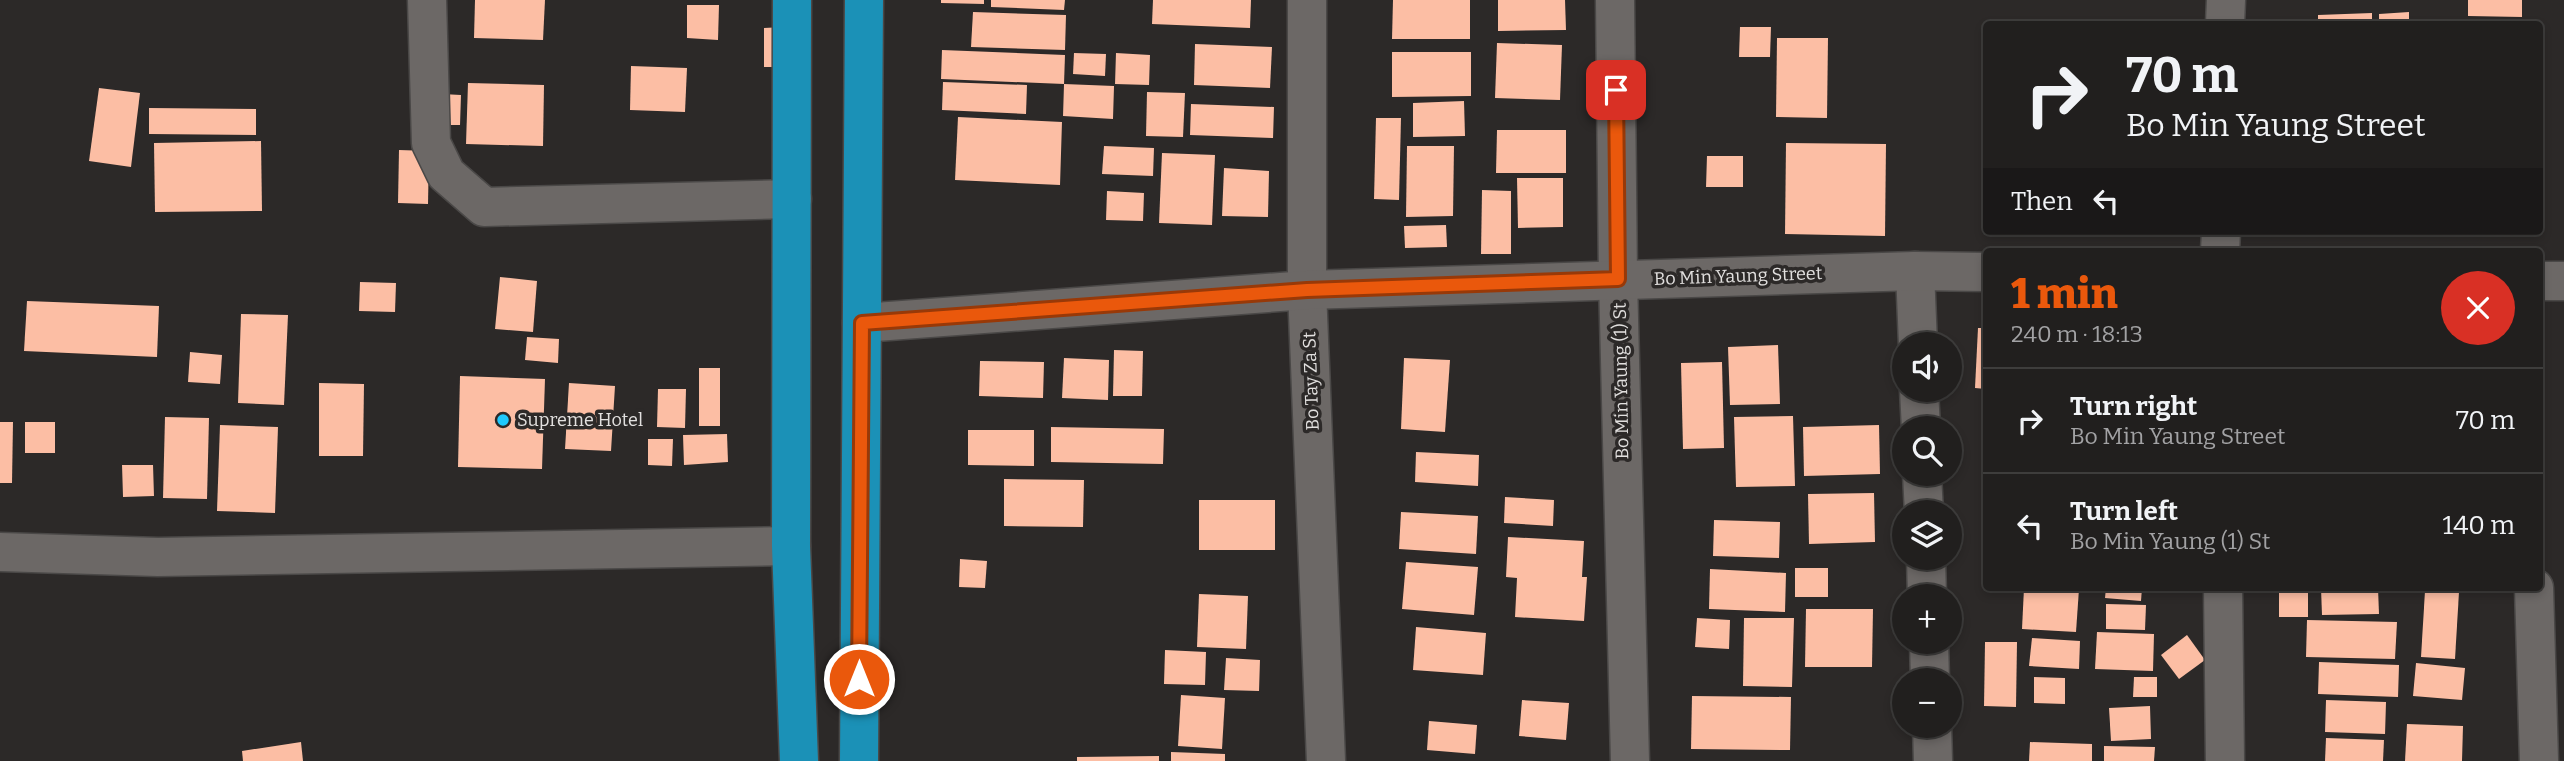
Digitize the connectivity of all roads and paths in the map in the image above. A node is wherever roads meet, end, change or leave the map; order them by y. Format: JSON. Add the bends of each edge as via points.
{"nodes":[{"id":1,"x":427,"y":0,"type":"edge"},
{"id":2,"x":792,"y":0,"type":"edge"},
{"id":3,"x":863,"y":0,"type":"edge"},
{"id":4,"x":1307,"y":0,"type":"edge"},
{"id":5,"x":1615,"y":0,"type":"edge"},
{"id":6,"x":2226,"y":0,"type":"edge"},
{"id":7,"x":2225,"y":21,"type":"edge"},
{"id":8,"x":792,"y":199,"type":"junction"},
{"id":9,"x":1915,"y":271,"type":"junction"},
{"id":10,"x":1983,"y":272,"type":"edge"},
{"id":11,"x":1618,"y":279,"type":"junction"},
{"id":12,"x":2543,"y":281,"type":"edge"},
{"id":13,"x":2564,"y":281,"type":"edge"},
{"id":14,"x":1307,"y":290,"type":"junction"},
{"id":15,"x":862,"y":323,"type":"junction"},
{"id":16,"x":1917,"y":332,"type":"edge"},
{"id":17,"x":791,"y":546,"type":"junction"},
{"id":18,"x":0,"y":552,"type":"edge"},
{"id":19,"x":2223,"y":591,"type":"edge"},
{"id":20,"x":2534,"y":591,"type":"edge"},
{"id":21,"x":1932,"y":738,"type":"edge"},
{"id":22,"x":799,"y":761,"type":"edge"},
{"id":23,"x":859,"y":761,"type":"edge"},
{"id":24,"x":1326,"y":761,"type":"edge"},
{"id":25,"x":1630,"y":761,"type":"edge"},
{"id":26,"x":1933,"y":761,"type":"edge"},
{"id":27,"x":2225,"y":761,"type":"edge"},
{"id":28,"x":2539,"y":761,"type":"edge"}],
"edges":[{"from":1,"to":8,"type":"street","via":[[431,143],[446,174],[484,207]]},
{"from":2,"to":8,"type":"highway"},
{"from":3,"to":15,"type":"highway"},
{"from":4,"to":14,"type":"street","name":"Bo Tay Za St"},
{"from":5,"to":11,"type":"street","name":"Bo Min Yaung (1) St"},
{"from":6,"to":7,"type":"street"},
{"from":8,"to":17,"type":"highway"},
{"from":9,"to":10,"type":"street","name":"Bo Min Yaung Street"},
{"from":9,"to":11,"type":"street","name":"Bo Min Yaung Street"},
{"from":9,"to":16,"type":"street"},
{"from":11,"to":14,"type":"street","name":"Bo Min Yaung Street"},
{"from":11,"to":25,"type":"street","name":"Bo Min Yaung (1) St"},
{"from":12,"to":13,"type":"street"},
{"from":14,"to":15,"type":"street","name":"Bo Min Yaung Street"},
{"from":14,"to":24,"type":"street","name":"Bo Tay Za St"},
{"from":15,"to":23,"type":"highway"},
{"from":17,"to":18,"type":"street","via":[[158,557]]},
{"from":17,"to":22,"type":"highway"},
{"from":19,"to":27,"type":"street"},
{"from":20,"to":28,"type":"street"},
{"from":21,"to":26,"type":"street"}]}
